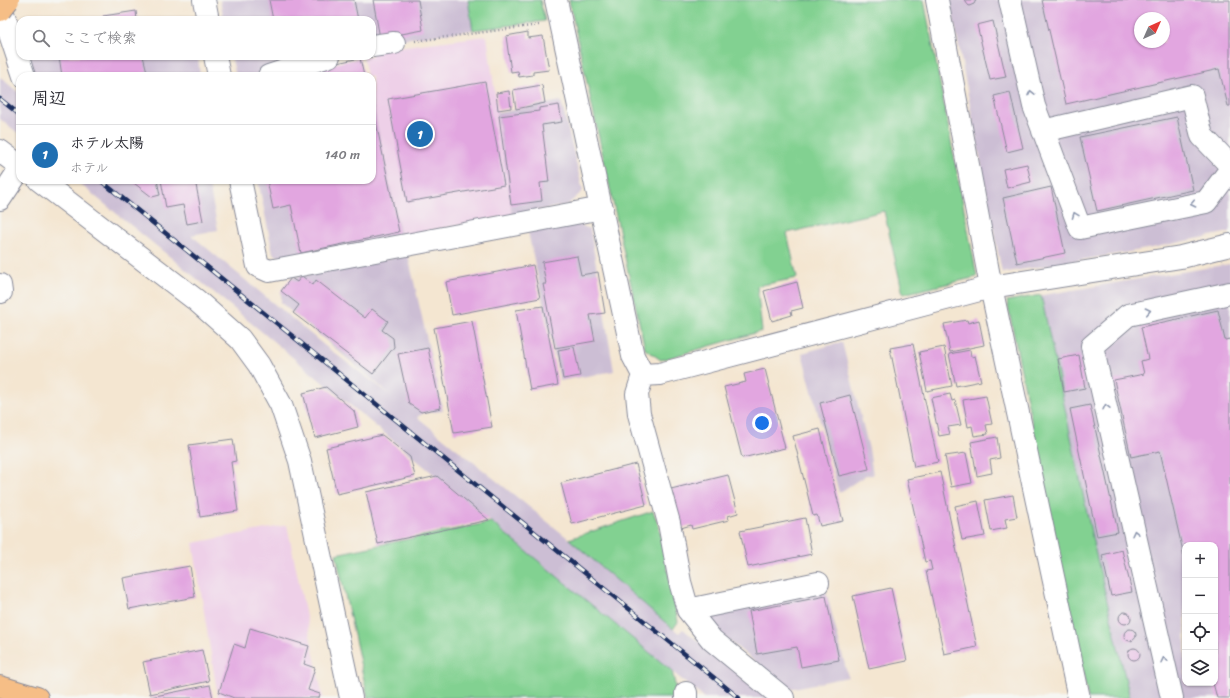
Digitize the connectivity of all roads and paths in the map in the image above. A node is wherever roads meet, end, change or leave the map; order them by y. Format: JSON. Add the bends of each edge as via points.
{"nodes":[{"id":1,"x":8,"y":0,"type":"edge"},
{"id":2,"x":204,"y":0,"type":"edge"},
{"id":3,"x":556,"y":0,"type":"edge"},
{"id":4,"x":937,"y":0,"type":"edge"},
{"id":5,"x":1010,"y":0,"type":"edge"},
{"id":6,"x":0,"y":4,"type":"edge"},
{"id":7,"x":0,"y":10,"type":"edge"},
{"id":8,"x":207,"y":16,"type":"edge"},
{"id":9,"x":561,"y":22,"type":"junction"},
{"id":10,"x":394,"y":43,"type":"joint"},
{"id":11,"x":376,"y":45,"type":"edge"},
{"id":12,"x":16,"y":52,"type":"edge"},
{"id":13,"x":19,"y":60,"type":"edge"},
{"id":14,"x":216,"y":60,"type":"edge"},
{"id":15,"x":317,"y":60,"type":"edge"},
{"id":16,"x":23,"y":72,"type":"edge"},
{"id":17,"x":218,"y":72,"type":"edge"},
{"id":18,"x":281,"y":72,"type":"edge"},
{"id":19,"x":1043,"y":131,"type":"junction"},
{"id":20,"x":0,"y":151,"type":"edge"},
{"id":21,"x":16,"y":163,"type":"edge"},
{"id":22,"x":1230,"y":165,"type":"edge"},
{"id":23,"x":1230,"y":170,"type":"edge"},
{"id":24,"x":16,"y":175,"type":"edge"},
{"id":25,"x":44,"y":184,"type":"edge"},
{"id":26,"x":241,"y":184,"type":"edge"},
{"id":27,"x":0,"y":199,"type":"edge"},
{"id":28,"x":602,"y":208,"type":"junction"},
{"id":29,"x":1230,"y":246,"type":"edge"},
{"id":30,"x":991,"y":287,"type":"junction"},
{"id":31,"x":1230,"y":292,"type":"edge"},
{"id":32,"x":643,"y":375,"type":"junction"},
{"id":33,"x":818,"y":584,"type":"dead end"},
{"id":34,"x":688,"y":610,"type":"junction"},
{"id":35,"x":0,"y":687,"type":"edge"},
{"id":36,"x":37,"y":698,"type":"edge"},
{"id":37,"x":351,"y":698,"type":"edge"},
{"id":38,"x":783,"y":698,"type":"edge"},
{"id":39,"x":1078,"y":698,"type":"edge"},
{"id":40,"x":1172,"y":698,"type":"edge"}],
"edges":[{"from":1,"to":7,"type":"main road","bridge":true},
{"from":2,"to":8,"type":"street"},
{"from":3,"to":9,"type":"street"},
{"from":4,"to":30,"type":"street"},
{"from":19,"to":5,"type":"street","one_way":true,"via":[[1034,106]]},
{"from":6,"to":12,"type":"street"},
{"from":9,"to":10,"type":"path"},
{"from":9,"to":28,"type":"street"},
{"from":10,"to":11,"type":"street"},
{"from":13,"to":16,"type":"street"},
{"from":14,"to":17,"type":"street"},
{"from":15,"to":18,"type":"street"},
{"from":19,"to":22,"type":"street","via":[[1192,96],[1202,136]]},
{"from":23,"to":19,"type":"street","one_way":true,"via":[[1206,202],[1080,228]]},
{"from":20,"to":21,"type":"street"},
{"from":24,"to":27,"type":"street"},
{"from":25,"to":37,"type":"street","via":[[196,300],[240,339],[259,365],[281,406],[300,461]]},
{"from":26,"to":28,"type":"street","via":[[258,266],[269,271]]},
{"from":28,"to":32,"type":"street","via":[[633,356]]},
{"from":29,"to":30,"type":"street","via":[[1181,257]]},
{"from":30,"to":32,"type":"street","via":[[660,374]]},
{"from":30,"to":39,"type":"street"},
{"from":40,"to":31,"type":"street","one_way":true,"via":[[1092,346],[1128,315]]},
{"from":32,"to":34,"type":"street","via":[[637,394],[640,414],[669,523]]},
{"from":33,"to":34,"type":"street"},
{"from":34,"to":38,"type":"street","via":[[712,640]]},
{"from":35,"to":36,"type":"main road"}]}
